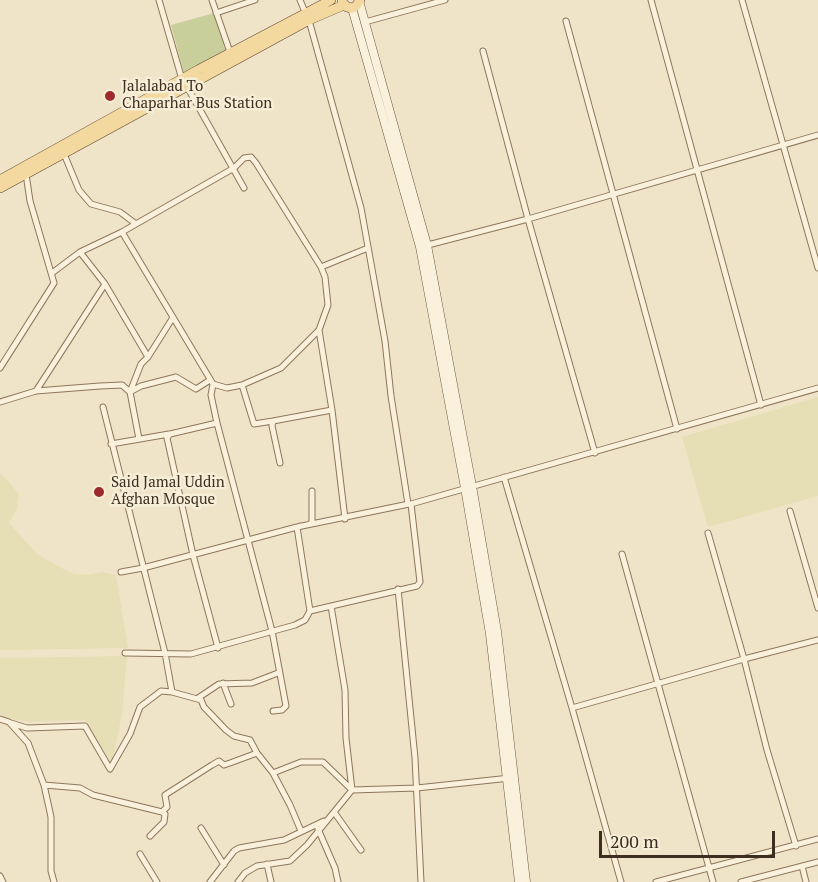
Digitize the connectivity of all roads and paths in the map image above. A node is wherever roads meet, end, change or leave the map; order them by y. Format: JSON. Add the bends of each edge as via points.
{"nodes":[{"id":1,"x":159,"y":0,"type":"edge"},
{"id":2,"x":212,"y":0,"type":"edge"},
{"id":3,"x":255,"y":0,"type":"edge"},
{"id":4,"x":300,"y":0,"type":"edge"},
{"id":5,"x":331,"y":0,"type":"edge"},
{"id":6,"x":445,"y":0,"type":"edge"},
{"id":7,"x":651,"y":0,"type":"edge"},
{"id":8,"x":741,"y":0,"type":"edge"},
{"id":9,"x":351,"y":3,"type":"edge"},
{"id":10,"x":216,"y":14,"type":"junction"},
{"id":11,"x":307,"y":16,"type":"junction"},
{"id":12,"x":566,"y":21,"type":"dead end"},
{"id":13,"x":365,"y":22,"type":"junction"},
{"id":14,"x":483,"y":51,"type":"dead end"},
{"id":15,"x":232,"y":57,"type":"junction"},
{"id":16,"x":185,"y":82,"type":"junction"},
{"id":17,"x":818,"y":135,"type":"edge"},
{"id":18,"x":783,"y":144,"type":"junction"},
{"id":19,"x":64,"y":154,"type":"junction"},
{"id":20,"x":234,"y":168,"type":"junction"},
{"id":21,"x":697,"y":171,"type":"junction"},
{"id":22,"x":26,"y":174,"type":"junction"},
{"id":23,"x":0,"y":180,"type":"edge"},
{"id":24,"x":0,"y":188,"type":"edge"},
{"id":25,"x":244,"y":188,"type":"dead end"},
{"id":26,"x":613,"y":195,"type":"junction"},
{"id":27,"x":528,"y":219,"type":"junction"},
{"id":28,"x":136,"y":224,"type":"junction"},
{"id":29,"x":122,"y":232,"type":"junction"},
{"id":30,"x":424,"y":246,"type":"junction"},
{"id":31,"x":368,"y":248,"type":"junction"},
{"id":32,"x":80,"y":252,"type":"junction"},
{"id":33,"x":321,"y":267,"type":"junction"},
{"id":34,"x":818,"y":268,"type":"edge"},
{"id":35,"x":52,"y":273,"type":"junction"},
{"id":36,"x":105,"y":284,"type":"junction"},
{"id":37,"x":172,"y":319,"type":"junction"},
{"id":38,"x":320,"y":330,"type":"junction"},
{"id":39,"x":148,"y":357,"type":"junction"},
{"id":40,"x":0,"y":368,"type":"edge"},
{"id":41,"x":211,"y":382,"type":"junction"},
{"id":42,"x":242,"y":385,"type":"junction"},
{"id":43,"x":818,"y":388,"type":"edge"},
{"id":44,"x":36,"y":391,"type":"junction"},
{"id":45,"x":130,"y":392,"type":"junction"},
{"id":46,"x":0,"y":402,"type":"edge"},
{"id":47,"x":761,"y":405,"type":"junction"},
{"id":48,"x":103,"y":407,"type":"dead end"},
{"id":49,"x":332,"y":411,"type":"junction"},
{"id":50,"x":273,"y":421,"type":"junction"},
{"id":51,"x":217,"y":423,"type":"junction"},
{"id":52,"x":677,"y":429,"type":"junction"},
{"id":53,"x":170,"y":434,"type":"junction"},
{"id":54,"x":139,"y":440,"type":"junction"},
{"id":55,"x":111,"y":444,"type":"junction"},
{"id":56,"x":595,"y":453,"type":"junction"},
{"id":57,"x":280,"y":463,"type":"dead end"},
{"id":58,"x":504,"y":477,"type":"junction"},
{"id":59,"x":469,"y":487,"type":"junction"},
{"id":60,"x":312,"y":491,"type":"dead end"},
{"id":61,"x":410,"y":504,"type":"junction"},
{"id":62,"x":790,"y":512,"type":"dead end"},
{"id":63,"x":345,"y":519,"type":"junction"},
{"id":64,"x":297,"y":527,"type":"junction"},
{"id":65,"x":708,"y":533,"type":"dead end"},
{"id":66,"x":247,"y":539,"type":"junction"},
{"id":67,"x":622,"y":554,"type":"dead end"},
{"id":68,"x":193,"y":555,"type":"junction"},
{"id":69,"x":142,"y":568,"type":"junction"},
{"id":70,"x":121,"y":572,"type":"dead end"},
{"id":71,"x":398,"y":589,"type":"junction"},
{"id":72,"x":331,"y":606,"type":"junction"},
{"id":73,"x":818,"y":609,"type":"edge"},
{"id":74,"x":310,"y":611,"type":"junction"},
{"id":75,"x":272,"y":631,"type":"junction"},
{"id":76,"x":818,"y":640,"type":"edge"},
{"id":77,"x":218,"y":648,"type":"junction"},
{"id":78,"x":165,"y":652,"type":"junction"},
{"id":79,"x":125,"y":653,"type":"dead end"},
{"id":80,"x":744,"y":659,"type":"junction"},
{"id":81,"x":278,"y":673,"type":"junction"},
{"id":82,"x":223,"y":683,"type":"junction"},
{"id":83,"x":657,"y":684,"type":"junction"},
{"id":84,"x":172,"y":692,"type":"junction"},
{"id":85,"x":190,"y":698,"type":"junction"},
{"id":86,"x":231,"y":704,"type":"dead end"},
{"id":87,"x":573,"y":708,"type":"junction"},
{"id":88,"x":273,"y":711,"type":"dead end"},
{"id":89,"x":0,"y":718,"type":"edge"},
{"id":90,"x":9,"y":722,"type":"junction"},
{"id":91,"x":257,"y":753,"type":"junction"},
{"id":92,"x":273,"y":773,"type":"junction"},
{"id":93,"x":511,"y":778,"type":"junction"},
{"id":94,"x":44,"y":785,"type":"junction"},
{"id":95,"x":417,"y":788,"type":"junction"},
{"id":96,"x":352,"y":789,"type":"junction"},
{"id":97,"x":162,"y":812,"type":"junction"},
{"id":98,"x":334,"y":812,"type":"junction"},
{"id":99,"x":325,"y":820,"type":"junction"},
{"id":100,"x":201,"y":828,"type":"dead end"},
{"id":101,"x":318,"y":829,"type":"junction"},
{"id":102,"x":301,"y":831,"type":"junction"},
{"id":103,"x":150,"y":836,"type":"dead end"},
{"id":104,"x":818,"y":840,"type":"edge"},
{"id":105,"x":796,"y":846,"type":"junction"},
{"id":106,"x":361,"y":850,"type":"dead end"},
{"id":107,"x":140,"y":854,"type":"dead end"},
{"id":108,"x":818,"y":862,"type":"edge"},
{"id":109,"x":267,"y":864,"type":"junction"},
{"id":110,"x":224,"y":865,"type":"junction"},
{"id":111,"x":802,"y":866,"type":"junction"},
{"id":112,"x":708,"y":868,"type":"junction"},
{"id":113,"x":0,"y":876,"type":"edge"},
{"id":114,"x":3,"y":882,"type":"edge"},
{"id":115,"x":54,"y":882,"type":"edge"},
{"id":116,"x":157,"y":882,"type":"edge"},
{"id":117,"x":210,"y":882,"type":"edge"},
{"id":118,"x":238,"y":882,"type":"edge"},
{"id":119,"x":271,"y":882,"type":"edge"},
{"id":120,"x":338,"y":882,"type":"edge"},
{"id":121,"x":421,"y":882,"type":"edge"},
{"id":122,"x":519,"y":882,"type":"edge"},
{"id":123,"x":526,"y":882,"type":"edge"},
{"id":124,"x":621,"y":882,"type":"edge"},
{"id":125,"x":656,"y":882,"type":"edge"},
{"id":126,"x":713,"y":882,"type":"edge"},
{"id":127,"x":741,"y":882,"type":"edge"},
{"id":128,"x":806,"y":882,"type":"edge"}],
"edges":[{"from":1,"to":16,"type":"street"},
{"from":2,"to":10,"type":"street"},
{"from":3,"to":10,"type":"street"},
{"from":4,"to":11,"type":"street"},
{"from":5,"to":11,"type":"main road"},
{"from":6,"to":13,"type":"street"},
{"from":7,"to":21,"type":"street"},
{"from":8,"to":18,"type":"street"},
{"from":9,"to":11,"type":"main road"},
{"from":9,"to":13,"type":"street"},
{"from":9,"to":30,"type":"street"},
{"from":10,"to":15,"type":"street"},
{"from":11,"to":15,"type":"main road"},
{"from":11,"to":31,"type":"street","via":[[361,208]]},
{"from":12,"to":26,"type":"street"},
{"from":13,"to":30,"type":"street"},
{"from":14,"to":27,"type":"street"},
{"from":15,"to":16,"type":"main road"},
{"from":16,"to":19,"type":"main road"},
{"from":16,"to":20,"type":"street"},
{"from":16,"to":23,"type":"main road"},
{"from":17,"to":18,"type":"street"},
{"from":18,"to":21,"type":"street"},
{"from":18,"to":34,"type":"street"},
{"from":19,"to":22,"type":"main road"},
{"from":19,"to":28,"type":"street","via":[[79,189],[91,204],[120,212]]},
{"from":20,"to":25,"type":"street"},
{"from":20,"to":28,"type":"street"},
{"from":20,"to":33,"type":"street","via":[[244,158],[254,160]]},
{"from":21,"to":26,"type":"street"},
{"from":21,"to":47,"type":"street"},
{"from":22,"to":24,"type":"main road"},
{"from":22,"to":35,"type":"street"},
{"from":26,"to":27,"type":"street"},
{"from":26,"to":52,"type":"street"},
{"from":27,"to":30,"type":"street"},
{"from":27,"to":56,"type":"street"},
{"from":28,"to":29,"type":"street"},
{"from":29,"to":32,"type":"street"},
{"from":29,"to":37,"type":"street"},
{"from":30,"to":59,"type":"street"},
{"from":31,"to":33,"type":"street"},
{"from":31,"to":61,"type":"street"},
{"from":32,"to":35,"type":"street"},
{"from":32,"to":36,"type":"street"},
{"from":33,"to":38,"type":"street","via":[[328,297]]},
{"from":35,"to":40,"type":"street","via":[[54,283]]},
{"from":36,"to":39,"type":"street"},
{"from":36,"to":44,"type":"street"},
{"from":37,"to":39,"type":"street"},
{"from":37,"to":41,"type":"street"},
{"from":38,"to":42,"type":"street","via":[[281,368]]},
{"from":38,"to":49,"type":"street"},
{"from":39,"to":45,"type":"street","via":[[141,363]]},
{"from":41,"to":42,"type":"street","via":[[227,388]]},
{"from":41,"to":45,"type":"street","via":[[196,389],[176,377]]},
{"from":41,"to":51,"type":"street"},
{"from":42,"to":50,"type":"street","via":[[254,424]]},
{"from":43,"to":47,"type":"street"},
{"from":44,"to":45,"type":"street","via":[[122,385]]},
{"from":44,"to":46,"type":"street"},
{"from":45,"to":54,"type":"street"},
{"from":47,"to":52,"type":"street"},
{"from":48,"to":55,"type":"street"},
{"from":49,"to":50,"type":"street"},
{"from":49,"to":63,"type":"street"},
{"from":50,"to":57,"type":"street"},
{"from":51,"to":53,"type":"street"},
{"from":51,"to":66,"type":"street"},
{"from":52,"to":56,"type":"street"},
{"from":53,"to":54,"type":"street"},
{"from":53,"to":68,"type":"street","via":[[167,438]]},
{"from":54,"to":55,"type":"street"},
{"from":55,"to":69,"type":"street"},
{"from":56,"to":58,"type":"street"},
{"from":58,"to":59,"type":"street"},
{"from":58,"to":87,"type":"street"},
{"from":59,"to":61,"type":"street"},
{"from":59,"to":93,"type":"street","via":[[497,631]]},
{"from":60,"to":64,"type":"street","via":[[312,523]]},
{"from":61,"to":63,"type":"street"},
{"from":61,"to":71,"type":"street","via":[[420,582]]},
{"from":62,"to":73,"type":"street"},
{"from":63,"to":64,"type":"street"},
{"from":64,"to":66,"type":"street"},
{"from":64,"to":74,"type":"street"},
{"from":65,"to":80,"type":"street"},
{"from":66,"to":68,"type":"street"},
{"from":66,"to":75,"type":"street"},
{"from":67,"to":83,"type":"street"},
{"from":68,"to":69,"type":"street"},
{"from":68,"to":77,"type":"street"},
{"from":69,"to":70,"type":"street"},
{"from":69,"to":78,"type":"street"},
{"from":71,"to":72,"type":"street"},
{"from":71,"to":95,"type":"street"},
{"from":72,"to":74,"type":"street"},
{"from":72,"to":96,"type":"street","via":[[345,690]]},
{"from":74,"to":75,"type":"street","via":[[305,620]]},
{"from":75,"to":77,"type":"street"},
{"from":75,"to":81,"type":"street"},
{"from":76,"to":80,"type":"street"},
{"from":77,"to":78,"type":"street","via":[[191,654]]},
{"from":78,"to":79,"type":"street"},
{"from":78,"to":84,"type":"street"},
{"from":80,"to":83,"type":"street"},
{"from":80,"to":105,"type":"street"},
{"from":81,"to":82,"type":"street","via":[[252,682]]},
{"from":81,"to":88,"type":"street","via":[[286,706]]},
{"from":82,"to":85,"type":"street","via":[[201,698]]},
{"from":82,"to":86,"type":"street"},
{"from":83,"to":87,"type":"street"},
{"from":83,"to":112,"type":"street"},
{"from":84,"to":85,"type":"street"},
{"from":84,"to":90,"type":"street","via":[[160,692],[140,707],[110,769],[85,726],[27,728]]},
{"from":85,"to":91,"type":"street","via":[[201,700],[226,730],[250,740]]},
{"from":87,"to":124,"type":"street"},
{"from":89,"to":90,"type":"street"},
{"from":90,"to":94,"type":"street","via":[[28,743]]},
{"from":91,"to":92,"type":"street"},
{"from":91,"to":97,"type":"street","via":[[224,765],[219,761],[212,765],[165,795],[167,807]]},
{"from":92,"to":96,"type":"street","via":[[301,762],[323,762]]},
{"from":92,"to":102,"type":"street"},
{"from":93,"to":95,"type":"street"},
{"from":93,"to":122,"type":"street"},
{"from":93,"to":123,"type":"street"},
{"from":94,"to":97,"type":"street","via":[[80,788],[93,795]]},
{"from":94,"to":115,"type":"street","via":[[51,817]]},
{"from":95,"to":96,"type":"street"},
{"from":95,"to":121,"type":"street"},
{"from":96,"to":98,"type":"street"},
{"from":97,"to":103,"type":"street","via":[[164,822]]},
{"from":98,"to":99,"type":"street"},
{"from":98,"to":106,"type":"street"},
{"from":99,"to":101,"type":"street"},
{"from":99,"to":102,"type":"street"},
{"from":100,"to":110,"type":"street"},
{"from":101,"to":109,"type":"street","via":[[290,861]]},
{"from":101,"to":120,"type":"street"},
{"from":102,"to":110,"type":"street","via":[[284,840],[234,850]]},
{"from":104,"to":105,"type":"street"},
{"from":105,"to":112,"type":"street"},
{"from":107,"to":116,"type":"street"},
{"from":108,"to":111,"type":"street"},
{"from":109,"to":118,"type":"street","via":[[245,873]]},
{"from":109,"to":119,"type":"street"},
{"from":110,"to":117,"type":"street"},
{"from":111,"to":127,"type":"street"},
{"from":111,"to":128,"type":"street"},
{"from":112,"to":125,"type":"street"},
{"from":112,"to":126,"type":"street"},
{"from":113,"to":114,"type":"street"}]}
